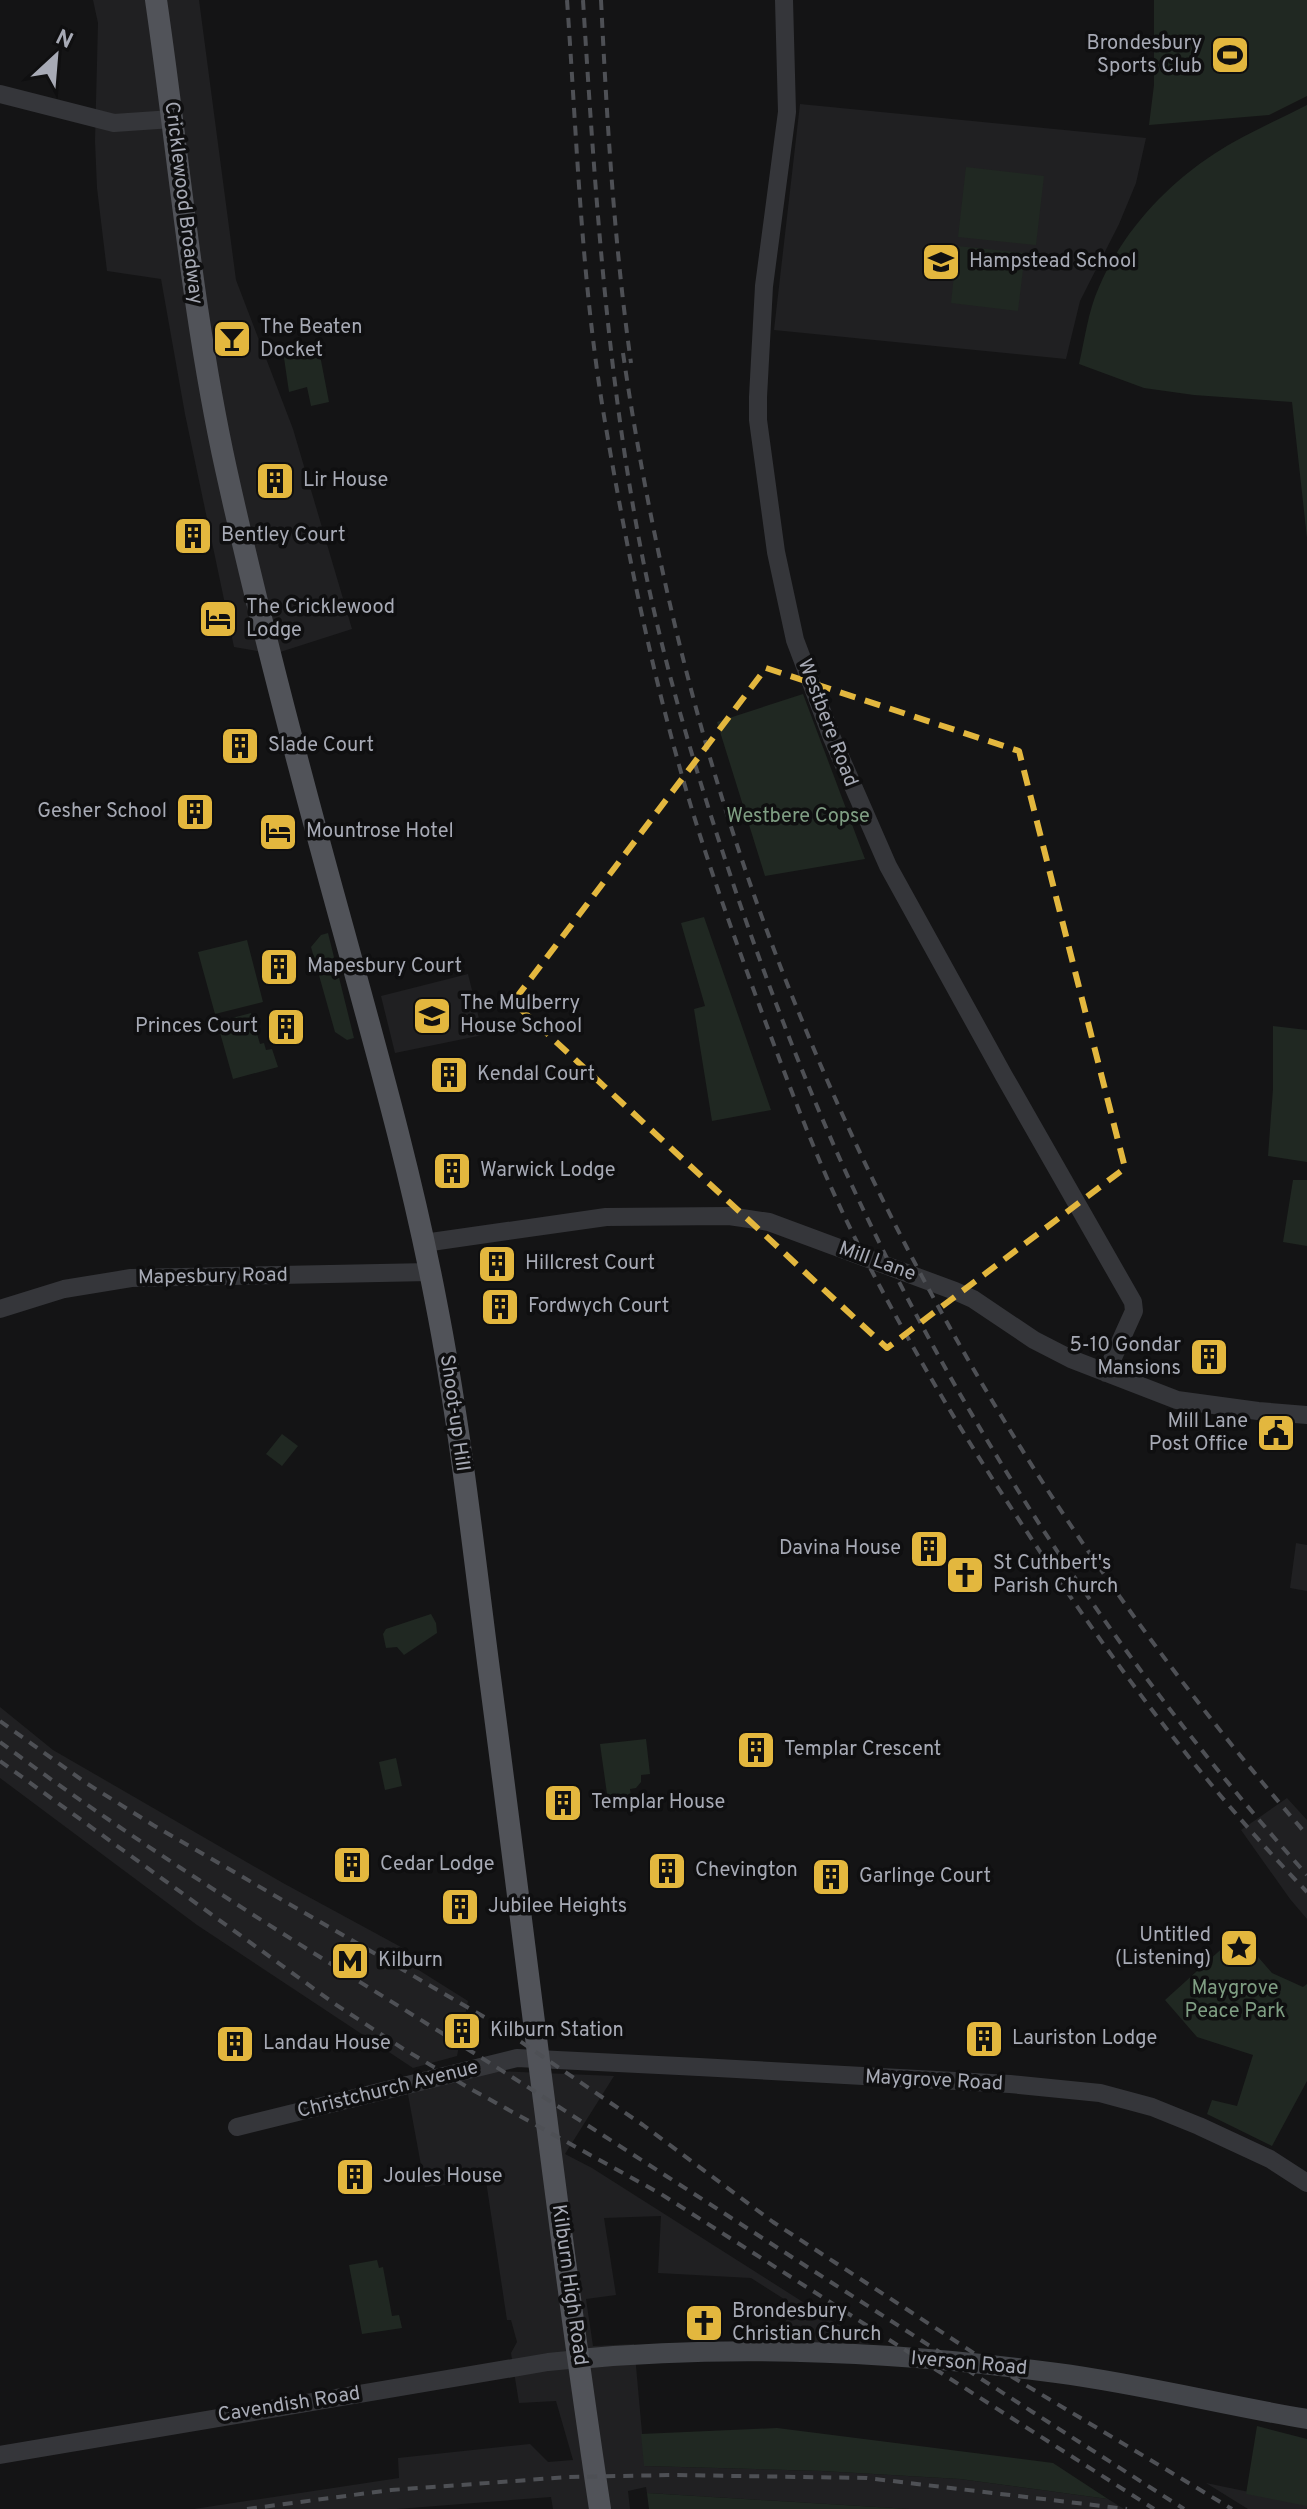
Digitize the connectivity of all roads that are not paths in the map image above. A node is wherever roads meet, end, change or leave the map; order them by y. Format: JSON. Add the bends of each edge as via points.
{"nodes":[{"id":1,"x":156,"y":0,"type":"edge"},
{"id":2,"x":784,"y":0,"type":"edge"},
{"id":3,"x":0,"y":94,"type":"edge"},
{"id":4,"x":172,"y":119,"type":"junction"},
{"id":5,"x":302,"y":778,"type":"joint"},
{"id":6,"x":424,"y":1243,"type":"junction"},
{"id":7,"x":430,"y":1272,"type":"junction"},
{"id":8,"x":0,"y":1309,"type":"edge"},
{"id":9,"x":1106,"y":1373,"type":"junction"},
{"id":10,"x":1307,"y":1415,"type":"edge"},
{"id":11,"x":540,"y":2060,"type":"junction"},
{"id":12,"x":237,"y":2127,"type":"dead end"},
{"id":13,"x":1307,"y":2183,"type":"edge"},
{"id":14,"x":579,"y":2359,"type":"junction"},
{"id":15,"x":1307,"y":2419,"type":"edge"},
{"id":16,"x":0,"y":2455,"type":"edge"},
{"id":17,"x":600,"y":2509,"type":"edge"}],
"edges":[{"from":1,"to":4,"type":"main road","name":"Cricklewood Broadway"},
{"from":2,"to":9,"type":"street","name":"Westbere Road","via":[[787,112],[764,286],[758,420],[776,552],[795,640],[888,866],[1133,1302],[1134,1311]]},
{"from":3,"to":4,"type":"street","via":[[114,123]]},
{"from":4,"to":5,"type":"main road","name":"Cricklewood Broadway","via":[[190,267],[229,482]]},
{"from":5,"to":6,"type":"main road","name":"Shoot-up Hill"},
{"from":6,"to":7,"type":"main road","name":"Shoot-up Hill"},
{"from":6,"to":9,"type":"street","name":"Mill Lane","via":[[606,1217],[712,1215],[769,1222],[973,1299],[1034,1340]]},
{"from":7,"to":8,"type":"street","name":"Mapesbury Road","via":[[131,1278],[64,1289]]},
{"from":7,"to":11,"type":"main road","name":"Shoot-up Hill","via":[[454,1406]]},
{"from":9,"to":10,"type":"street","name":"Mill Lane","via":[[1177,1400]]},
{"from":11,"to":12,"type":"street","name":"Christchurch Avenue","via":[[517,2058]]},
{"from":11,"to":13,"type":"street","name":"Maygrove Road","via":[[1100,2093],[1199,2126]]},
{"from":11,"to":14,"type":"main road","name":"Kilburn High Road"},
{"from":14,"to":15,"type":"main road","name":"Iverson Road","via":[[662,2352],[860,2354],[1058,2373]]},
{"from":14,"to":16,"type":"street","name":"Cavendish Road"},
{"from":14,"to":17,"type":"main road","name":"Kilburn High Road"}]}
